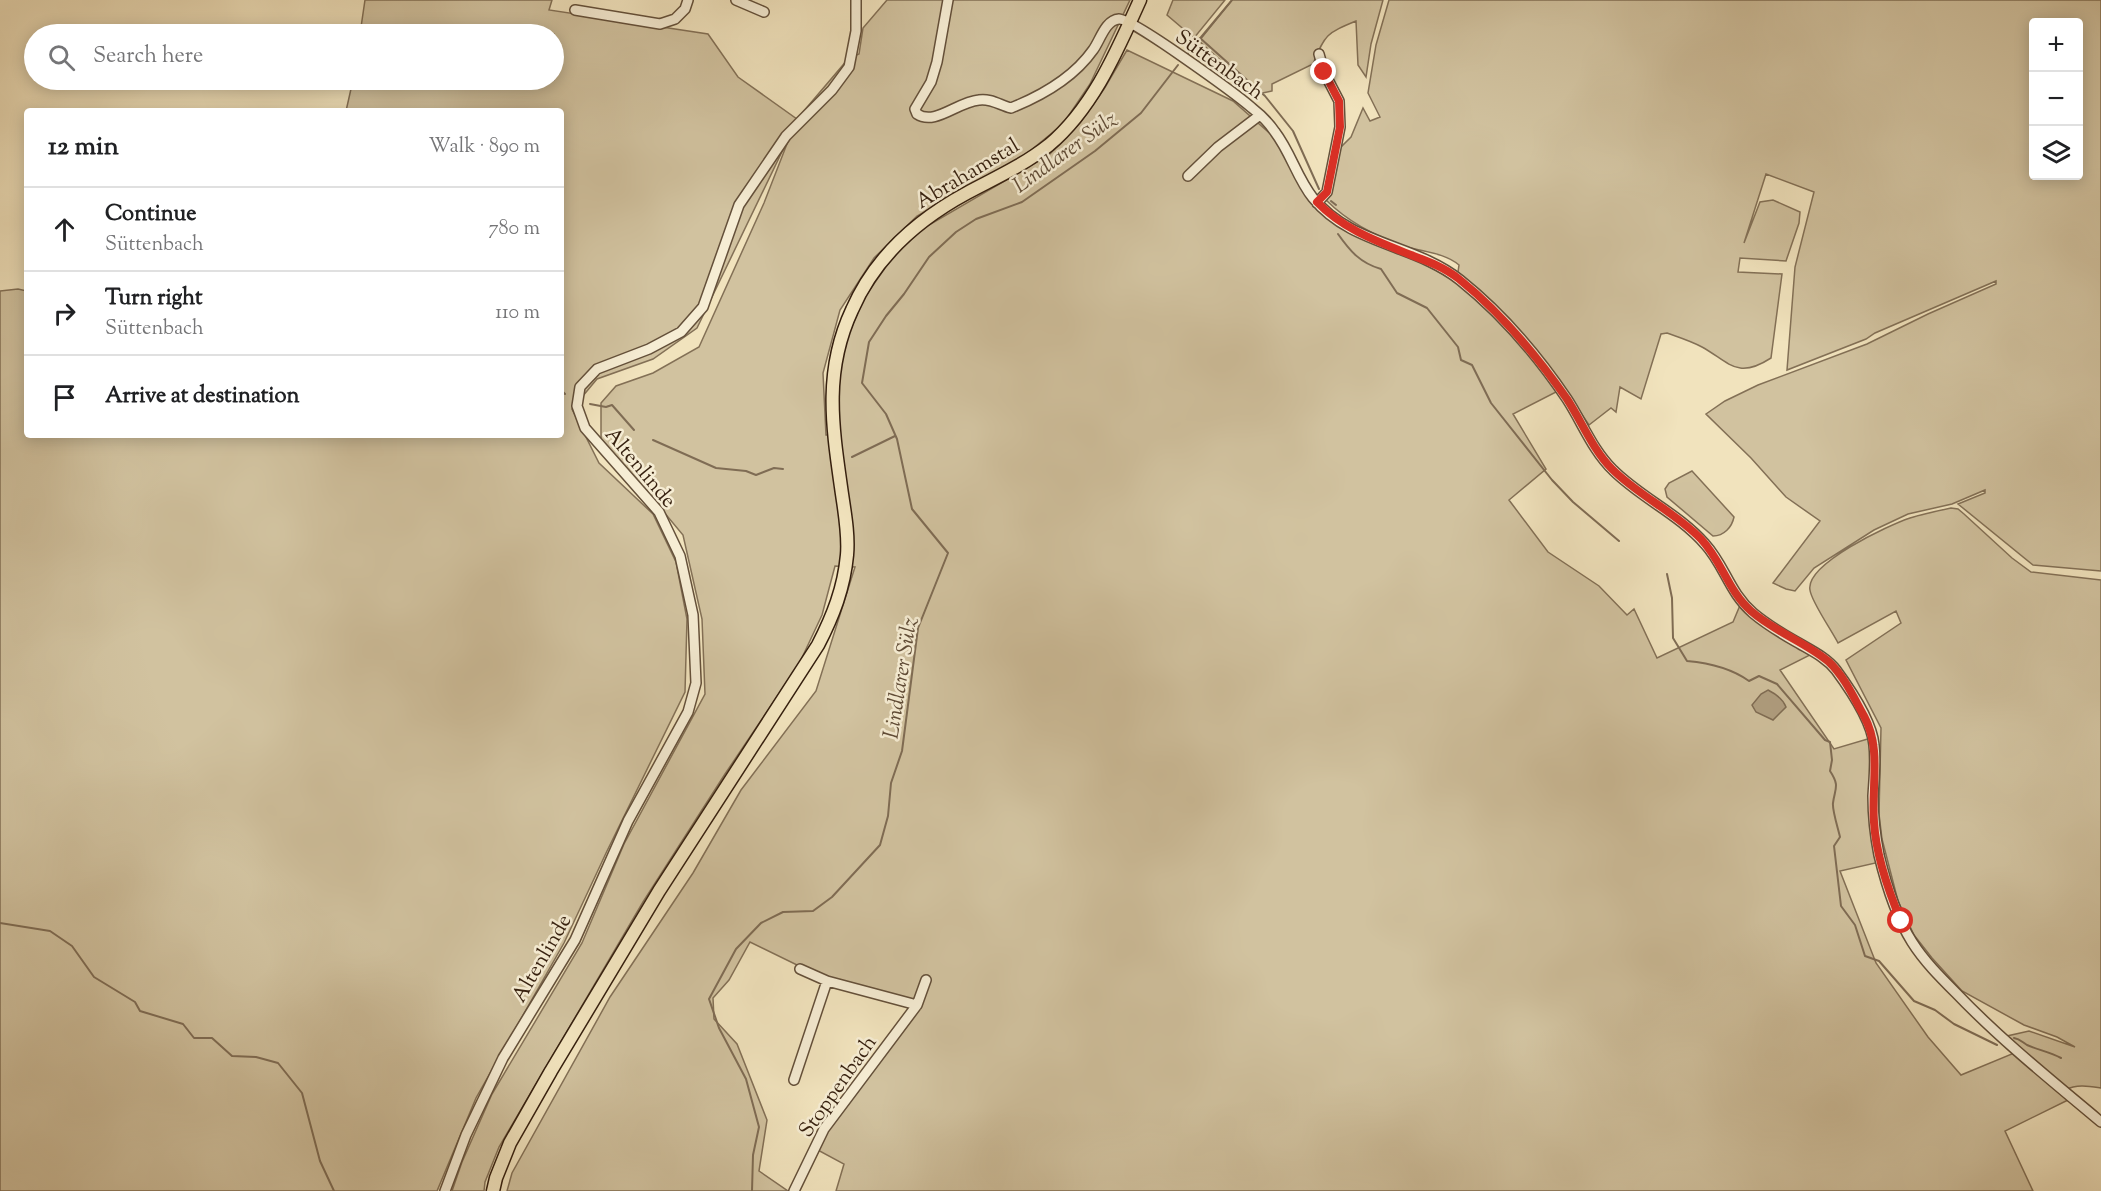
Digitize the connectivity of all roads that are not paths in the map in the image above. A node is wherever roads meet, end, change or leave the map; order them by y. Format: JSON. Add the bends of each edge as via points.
{"nodes":[{"id":1,"x":688,"y":0,"type":"edge"},
{"id":2,"x":736,"y":0,"type":"edge"},
{"id":3,"x":856,"y":0,"type":"edge"},
{"id":4,"x":948,"y":0,"type":"edge"},
{"id":5,"x":1140,"y":0,"type":"edge"},
{"id":6,"x":575,"y":10,"type":"dead end"},
{"id":7,"x":764,"y":12,"type":"dead end"},
{"id":8,"x":1129,"y":22,"type":"junction"},
{"id":9,"x":1319,"y":54,"type":"dead end"},
{"id":10,"x":1260,"y":115,"type":"junction"},
{"id":11,"x":1188,"y":176,"type":"dead end"},
{"id":12,"x":1317,"y":202,"type":"junction"},
{"id":13,"x":800,"y":969,"type":"dead end"},
{"id":14,"x":926,"y":980,"type":"dead end"},
{"id":15,"x":827,"y":981,"type":"junction"},
{"id":16,"x":917,"y":1005,"type":"junction"},
{"id":17,"x":794,"y":1080,"type":"dead end"},
{"id":18,"x":2101,"y":1122,"type":"edge"},
{"id":19,"x":445,"y":1191,"type":"edge"},
{"id":20,"x":493,"y":1191,"type":"edge"},
{"id":21,"x":795,"y":1191,"type":"edge"}],
"edges":[{"from":1,"to":6,"type":"street","via":[[675,19],[660,24]]},
{"from":2,"to":7,"type":"street"},
{"from":3,"to":19,"type":"street","name":"Altenlinde","via":[[856,31],[849,67],[786,136],[739,205],[703,307],[681,332],[597,369],[580,387],[577,406],[585,428],[659,512],[680,556],[693,615],[696,683],[688,712],[628,822],[575,940],[503,1058],[466,1135]]},
{"from":4,"to":8,"type":"street","via":[[931,82],[915,109],[917,114],[930,119],[965,102],[981,99],[1011,108],[1022,103],[1081,64],[1110,23],[1119,19]]},
{"from":5,"to":8,"type":"main road","name":"Abrahamstal"},
{"from":8,"to":10,"type":"street","name":"Süttenbach"},
{"from":8,"to":20,"type":"main road","name":"Abrahamstal","via":[[1091,97],[1068,127],[1028,160],[916,226],[879,264],[858,297],[834,361],[834,440],[847,552],[833,616],[659,891],[551,1071],[510,1143]]},
{"from":9,"to":12,"type":"street","via":[[1339,101],[1340,127],[1327,192]]},
{"from":10,"to":11,"type":"street","name":"Süttenbach"},
{"from":10,"to":12,"type":"street","name":"Süttenbach","via":[[1282,142]]},
{"from":12,"to":18,"type":"street","name":"Süttenbach","via":[[1351,229],[1458,278],[1546,372],[1612,469],[1702,540],[1750,610],[1832,665],[1873,737],[1874,828],[1890,893],[1909,938],[1965,1002],[2036,1069]]},
{"from":13,"to":15,"type":"street"},
{"from":14,"to":16,"type":"street","name":"Stoppenbach"},
{"from":15,"to":16,"type":"street"},
{"from":15,"to":17,"type":"street","name":"Stoppenbach"},
{"from":16,"to":21,"type":"street","name":"Stoppenbach","via":[[824,1129]]}]}
